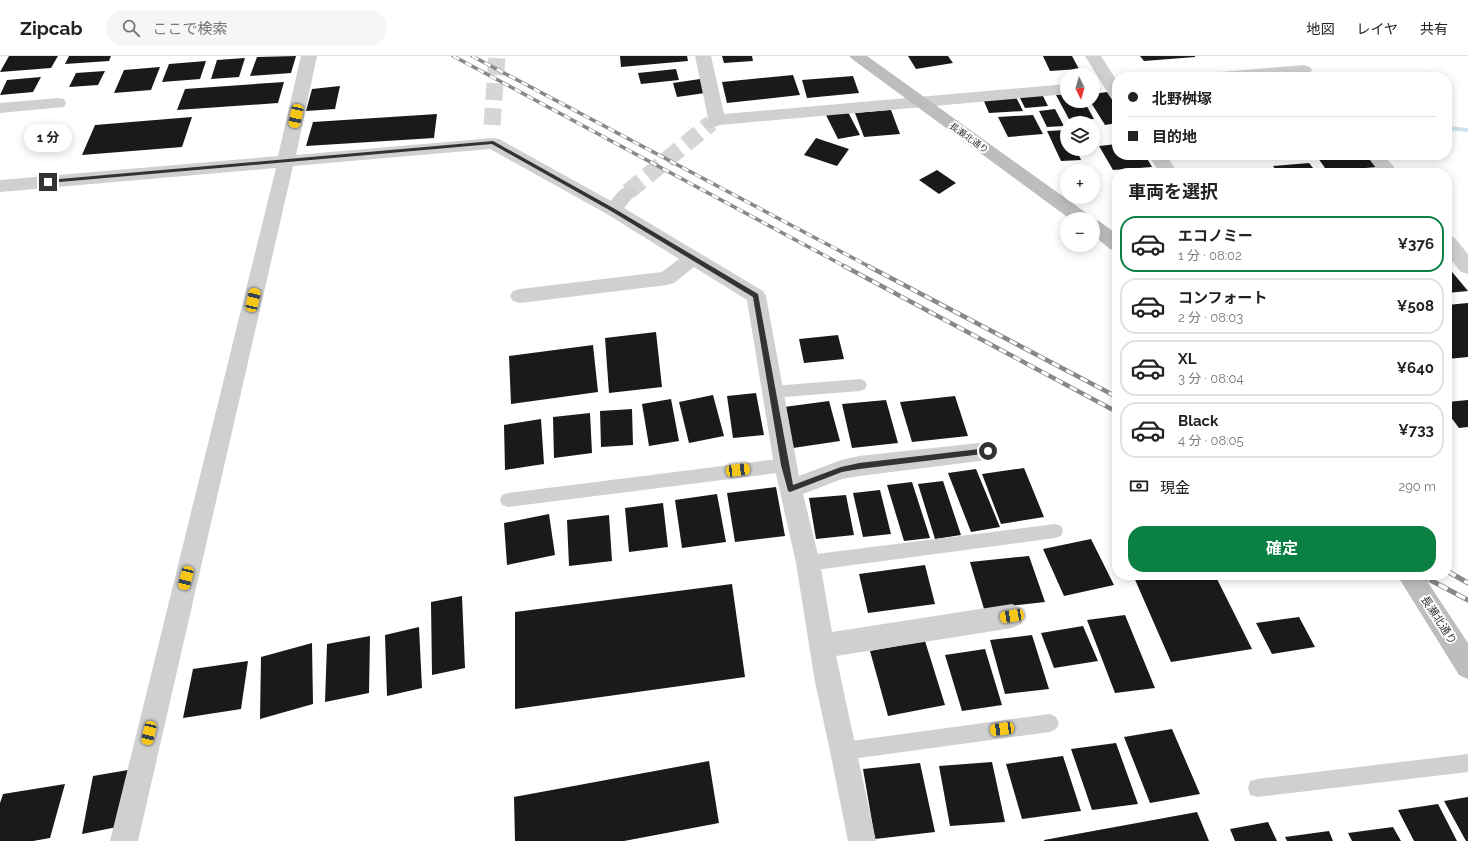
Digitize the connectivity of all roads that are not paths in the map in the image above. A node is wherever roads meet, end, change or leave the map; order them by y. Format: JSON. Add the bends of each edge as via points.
{"nodes":[{"id":1,"x":309,"y":56,"type":"edge"},
{"id":2,"x":703,"y":56,"type":"edge"},
{"id":3,"x":857,"y":56,"type":"edge"},
{"id":4,"x":1093,"y":56,"type":"edge"},
{"id":5,"x":1292,"y":56,"type":"edge"},
{"id":6,"x":1305,"y":72,"type":"edge"},
{"id":7,"x":1112,"y":84,"type":"edge"},
{"id":8,"x":1100,"y":87,"type":"edge"},
{"id":9,"x":1112,"y":88,"type":"edge"},
{"id":10,"x":1060,"y":91,"type":"edge"},
{"id":11,"x":58,"y":103,"type":"dead end"},
{"id":12,"x":921,"y":104,"type":"junction"},
{"id":13,"x":0,"y":108,"type":"edge"},
{"id":14,"x":286,"y":160,"type":"junction"},
{"id":15,"x":1379,"y":160,"type":"edge"},
{"id":16,"x":1386,"y":168,"type":"edge"},
{"id":17,"x":0,"y":186,"type":"edge"},
{"id":18,"x":628,"y":192,"type":"tunnel mouth"},
{"id":19,"x":613,"y":210,"type":"junction"},
{"id":20,"x":1073,"y":212,"type":"edge"},
{"id":21,"x":1100,"y":231,"type":"edge"},
{"id":22,"x":1112,"y":240,"type":"edge"},
{"id":23,"x":1452,"y":248,"type":"edge"},
{"id":24,"x":693,"y":258,"type":"junction"},
{"id":25,"x":1468,"y":267,"type":"edge"},
{"id":26,"x":520,"y":296,"type":"dead end"},
{"id":27,"x":860,"y":385,"type":"dead end"},
{"id":28,"x":773,"y":392,"type":"junction"},
{"id":29,"x":988,"y":451,"type":"dead end"},
{"id":30,"x":785,"y":465,"type":"junction"},
{"id":31,"x":790,"y":489,"type":"junction"},
{"id":32,"x":508,"y":500,"type":"dead end"},
{"id":33,"x":1054,"y":531,"type":"dead end"},
{"id":34,"x":808,"y":563,"type":"junction"},
{"id":35,"x":1412,"y":580,"type":"edge"},
{"id":36,"x":1012,"y":616,"type":"dead end"},
{"id":37,"x":822,"y":646,"type":"junction"},
{"id":38,"x":1468,"y":666,"type":"edge"},
{"id":39,"x":1050,"y":723,"type":"dead end"},
{"id":40,"x":844,"y":751,"type":"junction"},
{"id":41,"x":1468,"y":763,"type":"edge"},
{"id":42,"x":1257,"y":788,"type":"dead end"},
{"id":43,"x":124,"y":841,"type":"edge"},
{"id":44,"x":862,"y":841,"type":"edge"}],
"edges":[{"from":1,"to":14,"type":"street"},
{"from":2,"to":12,"type":"street","via":[[714,121],[894,104]]},
{"from":3,"to":12,"type":"street","name":"長瀬北通り"},
{"from":4,"to":7,"type":"street"},
{"from":5,"to":6,"type":"street"},
{"from":8,"to":9,"type":"street"},
{"from":10,"to":12,"type":"street"},
{"from":11,"to":13,"type":"street"},
{"from":12,"to":20,"type":"street","name":"長瀬北通り"},
{"from":14,"to":17,"type":"street"},
{"from":14,"to":19,"type":"street","via":[[493,134]]},
{"from":14,"to":43,"type":"street"},
{"from":15,"to":16,"type":"street"},
{"from":18,"to":19,"type":"street"},
{"from":19,"to":24,"type":"street"},
{"from":21,"to":22,"type":"street"},
{"from":23,"to":25,"type":"street"},
{"from":24,"to":26,"type":"street","via":[[667,278]]},
{"from":24,"to":28,"type":"street","via":[[756,296]]},
{"from":27,"to":28,"type":"lane"},
{"from":28,"to":30,"type":"street"},
{"from":29,"to":31,"type":"street","via":[[859,466]]},
{"from":30,"to":31,"type":"street"},
{"from":30,"to":32,"type":"lane"},
{"from":31,"to":34,"type":"street"},
{"from":33,"to":34,"type":"lane"},
{"from":34,"to":37,"type":"street"},
{"from":35,"to":38,"type":"street","name":"長瀬北通り"},
{"from":36,"to":37,"type":"street"},
{"from":37,"to":40,"type":"street"},
{"from":39,"to":40,"type":"lane"},
{"from":40,"to":44,"type":"street"},
{"from":41,"to":42,"type":"lane"}]}
